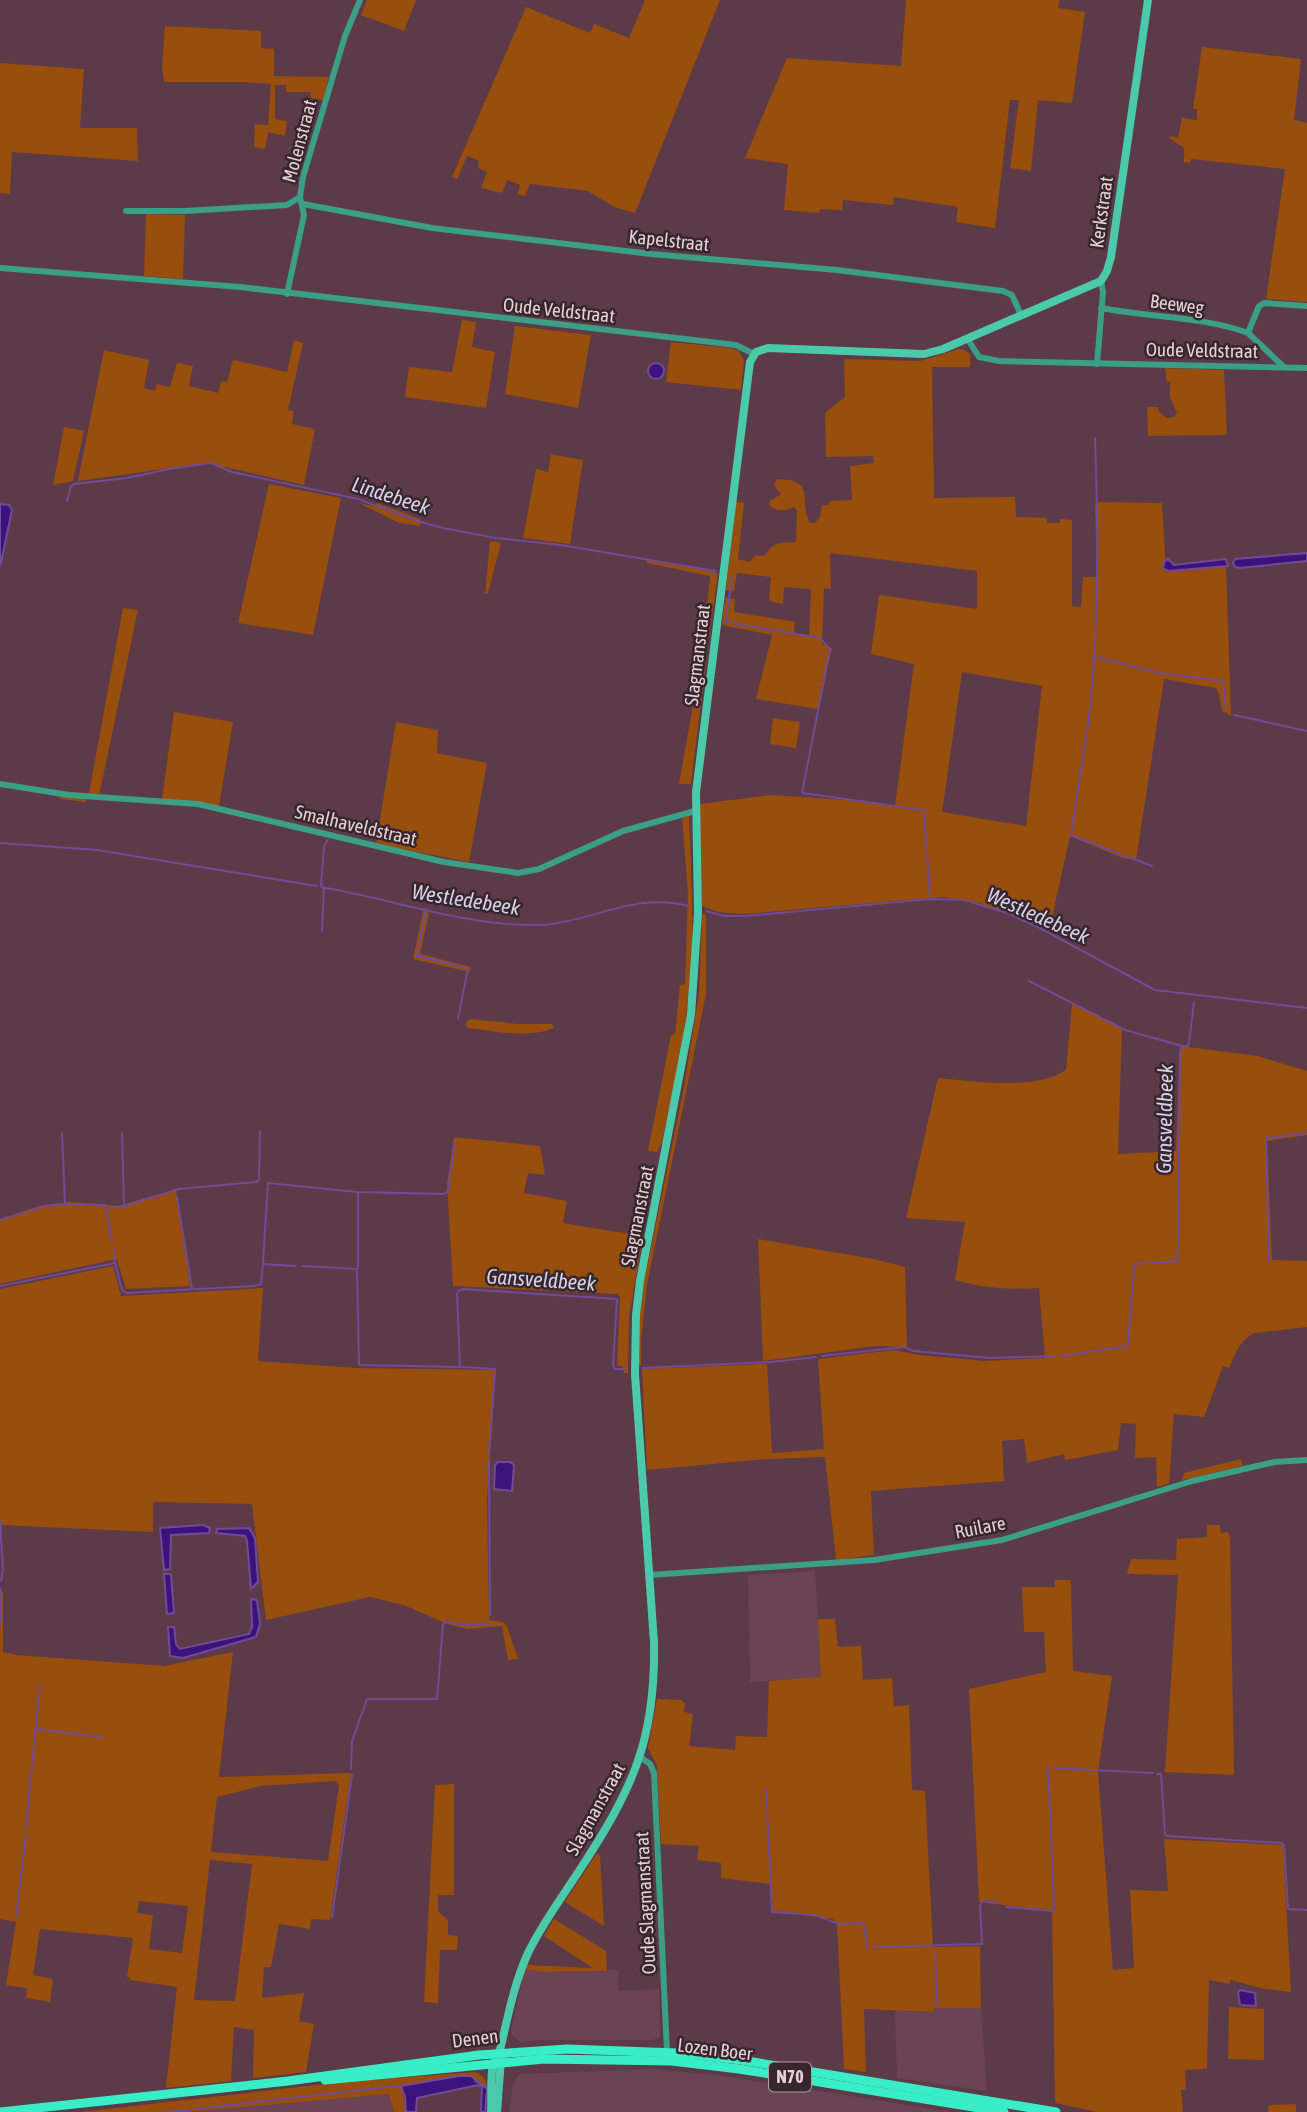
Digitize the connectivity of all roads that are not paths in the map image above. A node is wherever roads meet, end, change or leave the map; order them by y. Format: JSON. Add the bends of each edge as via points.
{"nodes":[{"id":1,"x":360,"y":0,"type":"edge"},
{"id":2,"x":1148,"y":0,"type":"edge"},
{"id":3,"x":302,"y":201,"type":"junction"},
{"id":4,"x":126,"y":211,"type":"dead end"},
{"id":5,"x":0,"y":268,"type":"edge"},
{"id":6,"x":1101,"y":281,"type":"junction"},
{"id":7,"x":287,"y":294,"type":"junction"},
{"id":8,"x":1307,"y":306,"type":"edge"},
{"id":9,"x":1101,"y":308,"type":"junction"},
{"id":10,"x":1021,"y":315,"type":"junction"},
{"id":11,"x":1248,"y":333,"type":"junction"},
{"id":12,"x":967,"y":338,"type":"junction"},
{"id":13,"x":754,"y":355,"type":"junction"},
{"id":14,"x":1097,"y":364,"type":"junction"},
{"id":15,"x":1284,"y":367,"type":"junction"},
{"id":16,"x":1307,"y":368,"type":"edge"},
{"id":17,"x":0,"y":784,"type":"edge"},
{"id":18,"x":695,"y":811,"type":"junction"},
{"id":19,"x":1307,"y":1460,"type":"edge"},
{"id":20,"x":649,"y":1575,"type":"junction"},
{"id":21,"x":640,"y":1758,"type":"junction"},
{"id":22,"x":667,"y":2052,"type":"junction"},
{"id":23,"x":499,"y":2053,"type":"junction"},
{"id":24,"x":498,"y":2064,"type":"junction"},
{"id":25,"x":288,"y":2081,"type":"junction"},
{"id":26,"x":1,"y":2112,"type":"edge"},
{"id":27,"x":491,"y":2112,"type":"edge"},
{"id":28,"x":497,"y":2112,"type":"edge"},
{"id":29,"x":1004,"y":2112,"type":"edge"},
{"id":30,"x":1056,"y":2112,"type":"edge"}],
"edges":[{"from":1,"to":3,"type":"street","name":"Molenstraat","via":[[303,177]]},
{"from":2,"to":6,"type":"main road","name":"Kerkstraat","via":[[1111,257]]},
{"from":3,"to":4,"type":"street","name":"Kapelstraat"},
{"from":3,"to":7,"type":"street","name":"Molenstraat","via":[[304,215]]},
{"from":3,"to":10,"type":"street","name":"Kapelstraat","via":[[432,228],[1003,291],[1012,295]]},
{"from":5,"to":7,"type":"street","name":"Oude Veldstraat"},
{"from":6,"to":9,"type":"street"},
{"from":6,"to":10,"type":"main road"},
{"from":7,"to":13,"type":"street","name":"Oude Veldstraat","via":[[736,345]]},
{"from":8,"to":11,"type":"street","via":[[1264,303]]},
{"from":9,"to":11,"type":"street","name":"Beeweg"},
{"from":9,"to":14,"type":"street"},
{"from":10,"to":12,"type":"main road"},
{"from":11,"to":15,"type":"street"},
{"from":12,"to":13,"type":"main road","via":[[924,354],[768,348]]},
{"from":12,"to":14,"type":"street","name":"Oude Veldstraat","via":[[984,360]]},
{"from":13,"to":18,"type":"main road","name":"Slagmanstraat"},
{"from":14,"to":15,"type":"street","name":"Oude Veldstraat"},
{"from":15,"to":16,"type":"street","name":"Oude Veldstraat"},
{"from":17,"to":18,"type":"street","name":"Smalhaveldstraat","via":[[69,795],[198,804],[444,862],[518,873],[539,869],[623,831]]},
{"from":18,"to":20,"type":"main road","name":"Slagmanstraat","via":[[698,913],[694,998],[636,1315],[635,1374]]},
{"from":19,"to":20,"type":"street","name":"Ruilare","via":[[1275,1462],[1192,1481],[989,1542],[874,1560]]},
{"from":20,"to":21,"type":"main road","name":"Slagmanstraat","via":[[654,1680]]},
{"from":21,"to":22,"type":"street","name":"Oude Slagmanstraat","via":[[654,1773]]},
{"from":21,"to":23,"type":"main road","name":"Slagmanstraat","via":[[608,1826],[529,1952],[514,1989]]},
{"from":22,"to":23,"type":"main road","name":"Denen","number":"N70","via":[[567,2049]]},
{"from":22,"to":30,"type":"main road","name":"Lozen Boer","number":"N70"},
{"from":23,"to":24,"type":"main road","name":"Slagmanstraat"},
{"from":23,"to":25,"type":"main road","name":"Denen","number":"N70"},
{"from":24,"to":25,"type":"main road","name":"Denen","number":"N70"},
{"from":24,"to":27,"type":"main road"},
{"from":24,"to":28,"type":"main road"},
{"from":24,"to":29,"type":"main road","name":"Lozen Boer","number":"N70","via":[[576,2058],[672,2061]]},
{"from":25,"to":26,"type":"main road","name":"Denen","number":"N70"}]}
